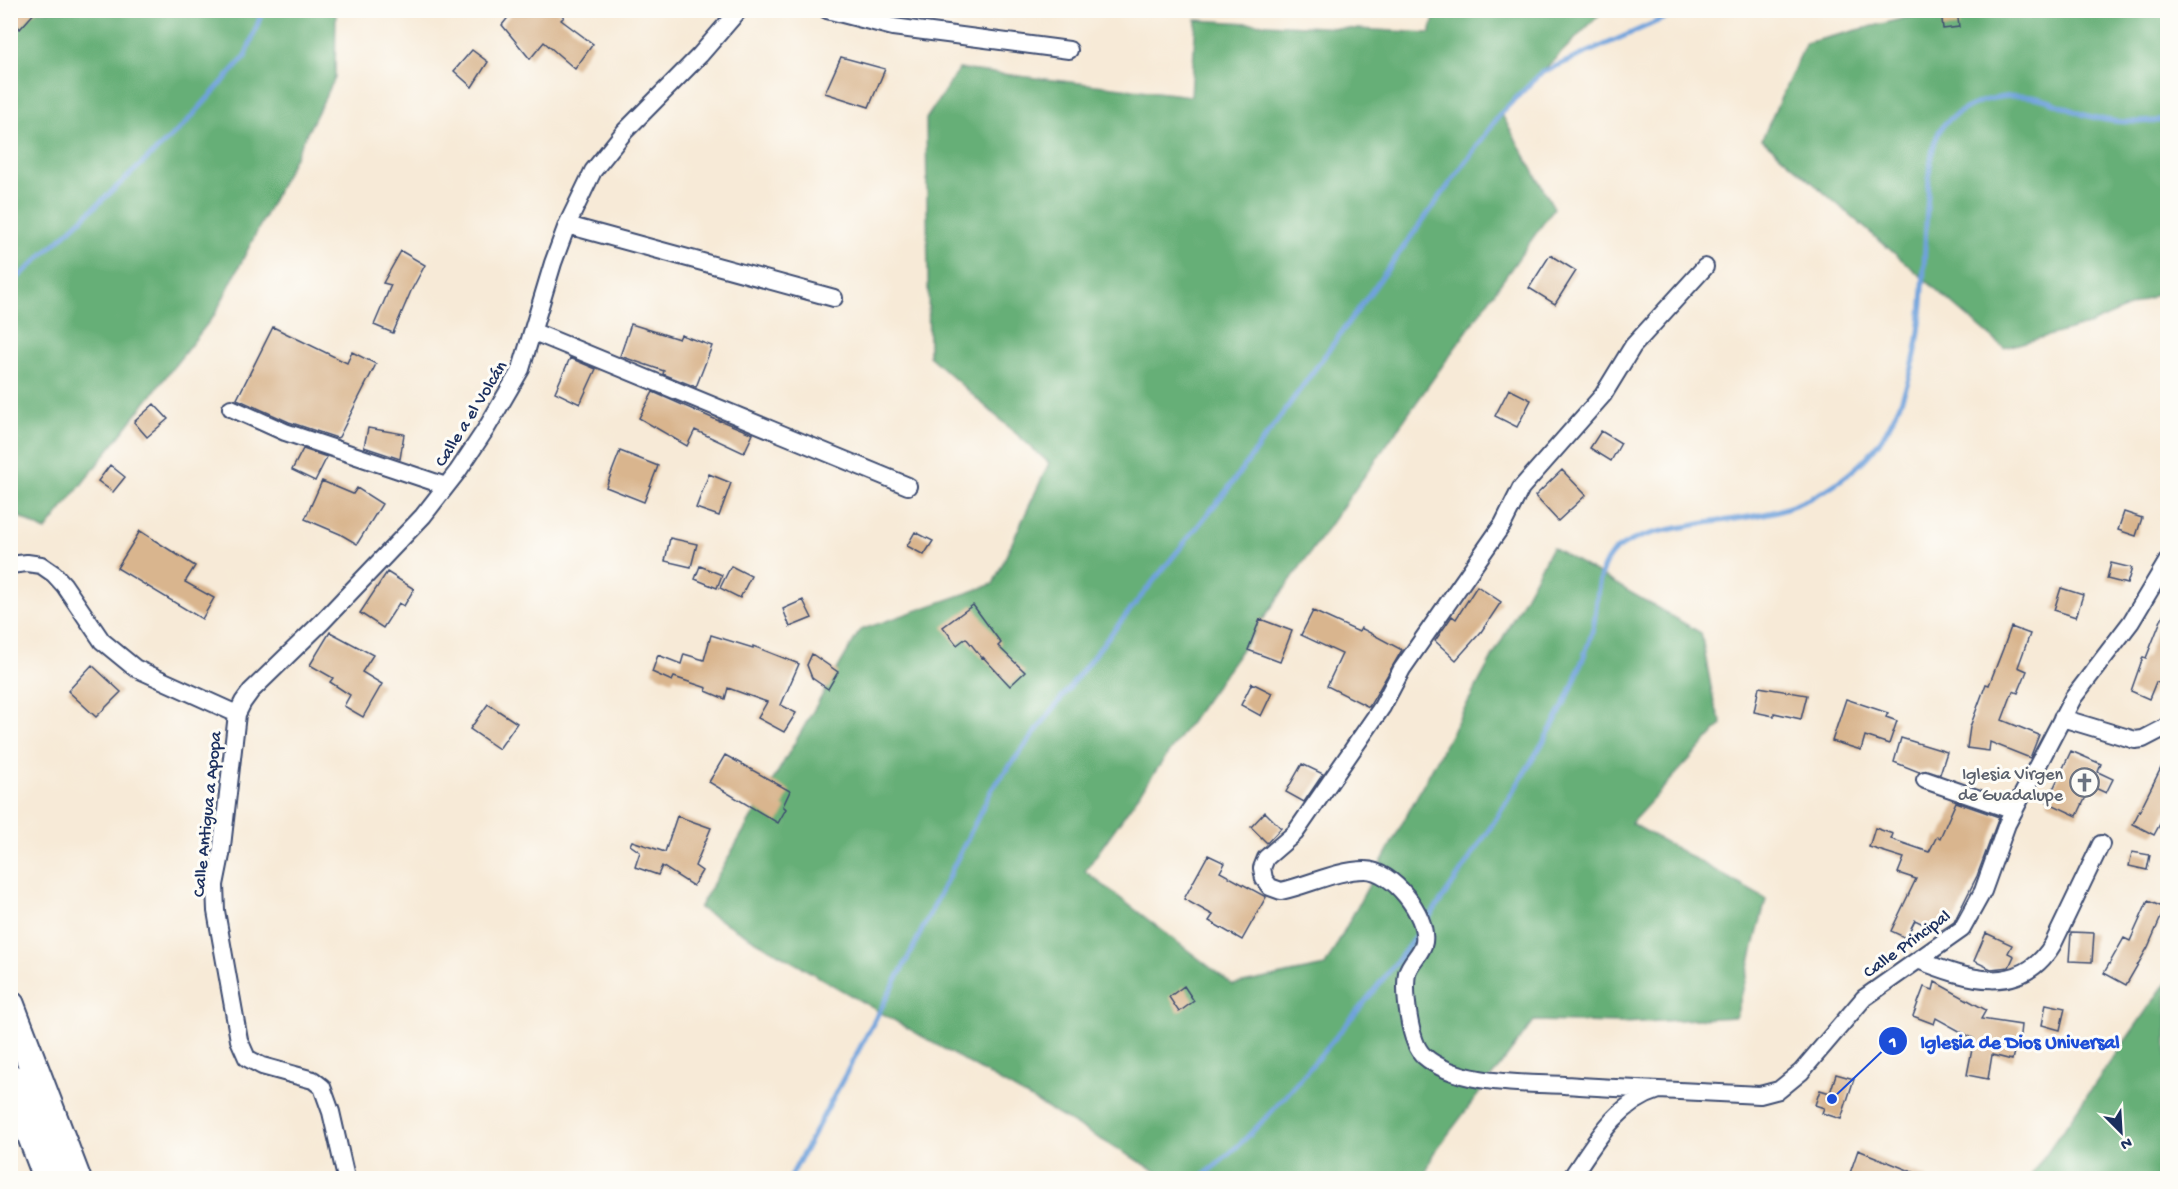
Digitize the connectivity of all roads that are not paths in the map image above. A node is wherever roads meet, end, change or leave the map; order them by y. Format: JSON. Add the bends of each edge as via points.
{"nodes":[{"id":1,"x":739,"y":10,"type":"edge"},
{"id":2,"x":827,"y":10,"type":"edge"},
{"id":3,"x":1069,"y":50,"type":"dead end"},
{"id":4,"x":567,"y":225,"type":"junction"},
{"id":5,"x":1705,"y":267,"type":"dead end"},
{"id":6,"x":834,"y":298,"type":"dead end"},
{"id":7,"x":534,"y":332,"type":"junction"},
{"id":8,"x":231,"y":408,"type":"dead end"},
{"id":9,"x":446,"y":486,"type":"junction"},
{"id":10,"x":908,"y":486,"type":"dead end"},
{"id":11,"x":2168,"y":560,"type":"edge"},
{"id":12,"x":10,"y":565,"type":"edge"},
{"id":13,"x":237,"y":714,"type":"junction"},
{"id":14,"x":2062,"y":718,"type":"junction"},
{"id":15,"x":2168,"y":726,"type":"edge"},
{"id":16,"x":1925,"y":780,"type":"dead end"},
{"id":17,"x":2014,"y":811,"type":"junction"},
{"id":18,"x":2101,"y":844,"type":"dead end"},
{"id":19,"x":1918,"y":960,"type":"junction"},
{"id":20,"x":10,"y":1005,"type":"edge"},
{"id":21,"x":10,"y":1078,"type":"edge"},
{"id":22,"x":1659,"y":1090,"type":"junction"},
{"id":23,"x":48,"y":1179,"type":"edge"},
{"id":24,"x":76,"y":1179,"type":"edge"},
{"id":25,"x":346,"y":1179,"type":"edge"},
{"id":26,"x":1571,"y":1179,"type":"edge"}],
"edges":[{"from":1,"to":4,"type":"street","name":"Calle a el Volcán","via":[[598,163]]},
{"from":2,"to":3,"type":"street","via":[[893,27]]},
{"from":4,"to":6,"type":"street"},
{"from":4,"to":7,"type":"street","name":"Calle a el Volcán"},
{"from":5,"to":22,"type":"street","via":[[1633,346],[1603,395],[1521,488],[1503,524],[1402,669],[1376,717],[1295,833],[1266,858],[1262,868],[1270,887],[1281,891],[1367,870],[1380,873],[1396,885],[1414,908],[1425,940],[1407,973],[1411,1033],[1417,1049],[1439,1067],[1503,1082]]},
{"from":7,"to":9,"type":"street","name":"Calle a el Volcán","via":[[516,379]]},
{"from":7,"to":10,"type":"street"},
{"from":8,"to":9,"type":"street","via":[[285,432]]},
{"from":9,"to":13,"type":"street","name":"Calle a el Volcán","via":[[338,606],[251,691]]},
{"from":11,"to":14,"type":"street","name":"Calle Principal","via":[[2132,622]]},
{"from":12,"to":13,"type":"street","name":"Calle Antigua a Apopa","via":[[27,563],[54,574],[102,641],[135,668]]},
{"from":13,"to":25,"type":"street","name":"Calle Antigua a Apopa","via":[[215,885],[239,1040],[247,1058],[313,1080],[322,1087]]},
{"from":14,"to":15,"type":"street","via":[[2135,740]]},
{"from":14,"to":17,"type":"street","name":"Calle Principal"},
{"from":16,"to":17,"type":"street"},
{"from":17,"to":19,"type":"street","name":"Calle Principal","via":[[1968,920],[1962,929]]},
{"from":18,"to":19,"type":"street","via":[[2054,944],[2033,968],[1996,981],[1946,971]]},
{"from":19,"to":22,"type":"street","name":"Calle Principal","via":[[1863,998],[1801,1072],[1779,1090],[1760,1095]]},
{"from":20,"to":24,"type":"highway"},
{"from":21,"to":23,"type":"highway"},
{"from":22,"to":26,"type":"street","name":"Calle Principal","via":[[1645,1094],[1617,1114]]}]}
